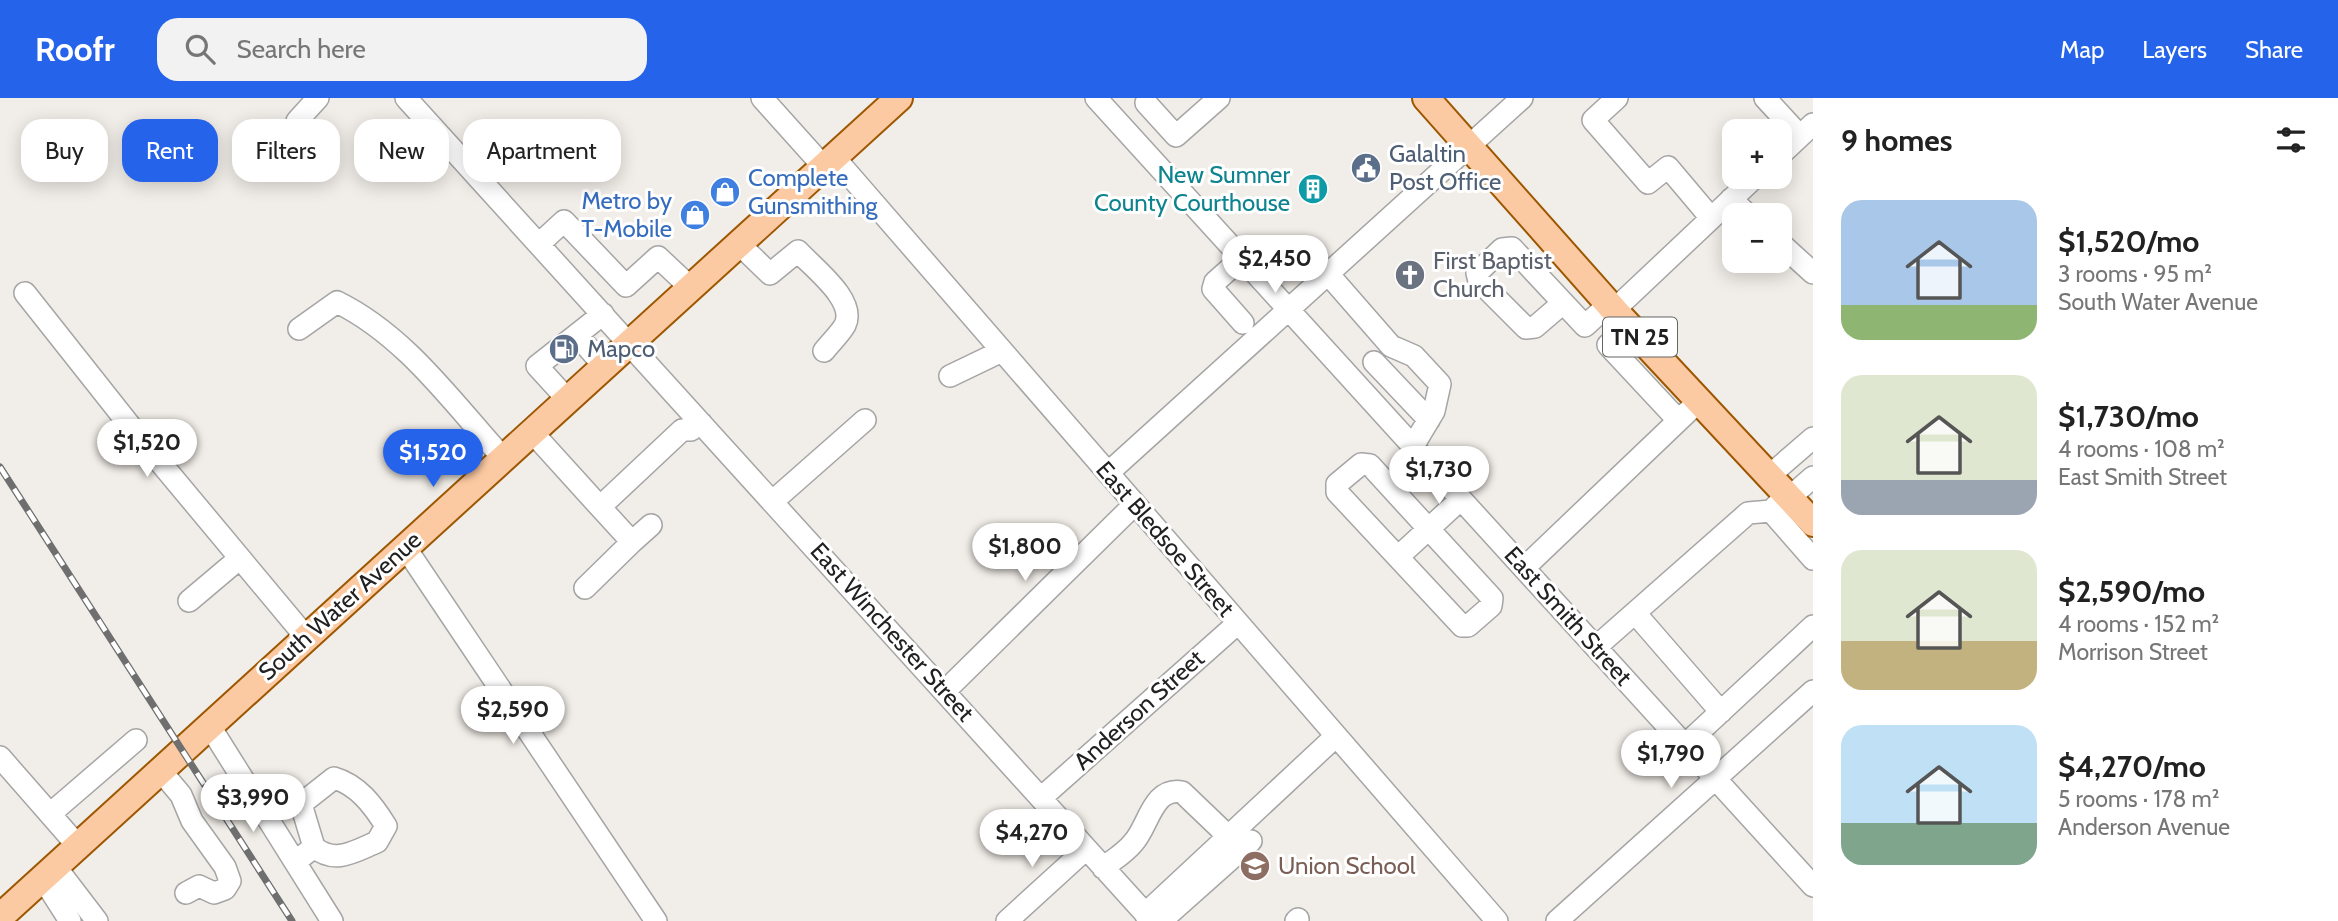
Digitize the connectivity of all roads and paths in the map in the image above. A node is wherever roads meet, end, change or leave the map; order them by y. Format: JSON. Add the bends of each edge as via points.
{"nodes":[{"id":1,"x":318,"y":98,"type":"edge"},
{"id":2,"x":406,"y":98,"type":"edge"},
{"id":3,"x":762,"y":98,"type":"edge"},
{"id":4,"x":899,"y":98,"type":"edge"},
{"id":5,"x":1096,"y":98,"type":"edge"},
{"id":6,"x":1219,"y":98,"type":"edge"},
{"id":7,"x":1426,"y":98,"type":"edge"},
{"id":8,"x":1522,"y":98,"type":"edge"},
{"id":9,"x":1617,"y":98,"type":"edge"},
{"id":10,"x":1765,"y":98,"type":"edge"},
{"id":11,"x":1149,"y":100,"type":"edge"},
{"id":12,"x":299,"y":119,"type":"edge"},
{"id":13,"x":1121,"y":125,"type":"junction"},
{"id":14,"x":1807,"y":130,"type":"edge"},
{"id":15,"x":1792,"y":144,"type":"edge"},
{"id":16,"x":1470,"y":148,"type":"junction"},
{"id":17,"x":828,"y":161,"type":"junction"},
{"id":18,"x":1742,"y":189,"type":"edge"},
{"id":19,"x":1731,"y":199,"type":"junction"},
{"id":20,"x":1735,"y":203,"type":"edge"},
{"id":21,"x":1711,"y":218,"type":"junction"},
{"id":22,"x":539,"y":244,"type":"junction"},
{"id":23,"x":739,"y":244,"type":"junction"},
{"id":24,"x":1792,"y":254,"type":"edge"},
{"id":25,"x":1242,"y":258,"type":"junction"},
{"id":26,"x":607,"y":266,"type":"junction"},
{"id":27,"x":1813,"y":273,"type":"edge"},
{"id":28,"x":1329,"y":275,"type":"junction"},
{"id":29,"x":691,"y":288,"type":"junction"},
{"id":30,"x":581,"y":290,"type":"junction"},
{"id":31,"x":25,"y":293,"type":"dead end"},
{"id":32,"x":1563,"y":303,"type":"dead end"},
{"id":33,"x":1289,"y":311,"type":"junction"},
{"id":34,"x":1617,"y":313,"type":"junction"},
{"id":35,"x":603,"y":314,"type":"junction"},
{"id":36,"x":1243,"y":323,"type":"dead end"},
{"id":37,"x":299,"y":329,"type":"dead end"},
{"id":38,"x":577,"y":335,"type":"junction"},
{"id":39,"x":630,"y":344,"type":"junction"},
{"id":40,"x":1391,"y":346,"type":"junction"},
{"id":41,"x":824,"y":351,"type":"dead end"},
{"id":42,"x":1002,"y":351,"type":"junction"},
{"id":43,"x":1374,"y":362,"type":"junction"},
{"id":44,"x":605,"y":367,"type":"junction"},
{"id":45,"x":950,"y":376,"type":"dead end"},
{"id":46,"x":1353,"y":381,"type":"junction"},
{"id":47,"x":568,"y":400,"type":"junction"},
{"id":48,"x":1699,"y":401,"type":"junction"},
{"id":49,"x":691,"y":420,"type":"junction"},
{"id":50,"x":865,"y":420,"type":"dead end"},
{"id":51,"x":1429,"y":420,"type":"junction"},
{"id":52,"x":1678,"y":421,"type":"junction"},
{"id":53,"x":532,"y":432,"type":"junction"},
{"id":54,"x":1813,"y":438,"type":"edge"},
{"id":55,"x":1413,"y":446,"type":"junction"},
{"id":56,"x":503,"y":458,"type":"junction"},
{"id":57,"x":1108,"y":473,"type":"junction"},
{"id":58,"x":1813,"y":477,"type":"edge"},
{"id":59,"x":1779,"y":495,"type":"junction"},
{"id":60,"x":1461,"y":499,"type":"junction"},
{"id":61,"x":773,"y":501,"type":"junction"},
{"id":62,"x":1135,"y":504,"type":"junction"},
{"id":63,"x":600,"y":507,"type":"junction"},
{"id":64,"x":1813,"y":523,"type":"edge"},
{"id":65,"x":651,"y":525,"type":"dead end"},
{"id":66,"x":1429,"y":529,"type":"junction"},
{"id":67,"x":632,"y":542,"type":"junction"},
{"id":68,"x":405,"y":547,"type":"junction"},
{"id":69,"x":1398,"y":557,"type":"junction"},
{"id":70,"x":240,"y":558,"type":"junction"},
{"id":71,"x":1813,"y":559,"type":"edge"},
{"id":72,"x":1524,"y":568,"type":"junction"},
{"id":73,"x":585,"y":588,"type":"dead end"},
{"id":74,"x":189,"y":601,"type":"dead end"},
{"id":75,"x":1635,"y":612,"type":"junction"},
{"id":76,"x":1238,"y":622,"type":"junction"},
{"id":77,"x":1813,"y":626,"type":"edge"},
{"id":78,"x":305,"y":636,"type":"junction"},
{"id":79,"x":1596,"y":647,"type":"junction"},
{"id":80,"x":945,"y":691,"type":"junction"},
{"id":81,"x":1813,"y":691,"type":"edge"},
{"id":82,"x":1721,"y":712,"type":"junction"},
{"id":83,"x":209,"y":725,"type":"junction"},
{"id":84,"x":1336,"y":736,"type":"junction"},
{"id":85,"x":136,"y":740,"type":"dead end"},
{"id":86,"x":1685,"y":745,"type":"junction"},
{"id":87,"x":0,"y":757,"type":"edge"},
{"id":88,"x":160,"y":770,"type":"junction"},
{"id":89,"x":1716,"y":778,"type":"junction"},
{"id":90,"x":1041,"y":798,"type":"junction"},
{"id":91,"x":50,"y":814,"type":"junction"},
{"id":92,"x":1228,"y":836,"type":"junction"},
{"id":93,"x":1251,"y":841,"type":"dead end"},
{"id":94,"x":77,"y":845,"type":"junction"},
{"id":95,"x":314,"y":847,"type":"dead end"},
{"id":96,"x":1086,"y":849,"type":"junction"},
{"id":97,"x":295,"y":862,"type":"junction"},
{"id":98,"x":1103,"y":868,"type":"junction"},
{"id":99,"x":55,"y":880,"type":"junction"},
{"id":100,"x":1813,"y":887,"type":"edge"},
{"id":101,"x":186,"y":893,"type":"dead end"},
{"id":102,"x":0,"y":917,"type":"edge"},
{"id":103,"x":1153,"y":919,"type":"edge"},
{"id":104,"x":70,"y":921,"type":"edge"},
{"id":105,"x":97,"y":921,"type":"edge"},
{"id":106,"x":332,"y":921,"type":"edge"},
{"id":107,"x":656,"y":921,"type":"edge"},
{"id":108,"x":1007,"y":921,"type":"edge"},
{"id":109,"x":1497,"y":921,"type":"edge"},
{"id":110,"x":1558,"y":921,"type":"edge"}],
"edges":[{"from":1,"to":12,"type":"street"},
{"from":2,"to":22,"type":"street","name":"East Winchester Street"},
{"from":3,"to":17,"type":"street","name":"East Bledsoe Street"},
{"from":4,"to":17,"type":"main road","name":"South Water Avenue"},
{"from":5,"to":13,"type":"street","name":"East Smith Street"},
{"from":6,"to":11,"type":"street","via":[[1176,136]]},
{"from":7,"to":16,"type":"main road","number":"TN 25"},
{"from":8,"to":16,"type":"street"},
{"from":9,"to":21,"type":"street","via":[[1593,120],[1648,183],[1668,167]]},
{"from":10,"to":14,"type":"street"},
{"from":11,"to":13,"type":"street"},
{"from":13,"to":25,"type":"street","name":"East Smith Street"},
{"from":14,"to":15,"type":"street"},
{"from":16,"to":28,"type":"street"},
{"from":16,"to":34,"type":"main road","number":"TN 25"},
{"from":17,"to":23,"type":"main road","name":"South Water Avenue"},
{"from":17,"to":42,"type":"street","name":"East Bledsoe Street"},
{"from":18,"to":19,"type":"street"},
{"from":19,"to":20,"type":"street"},
{"from":19,"to":21,"type":"street"},
{"from":21,"to":34,"type":"street"},
{"from":22,"to":26,"type":"street","via":[[564,221]]},
{"from":22,"to":30,"type":"street","name":"East Winchester Street"},
{"from":23,"to":29,"type":"main road","name":"South Water Avenue"},
{"from":23,"to":41,"type":"street","via":[[770,274],[798,251],[841,297],[848,310],[845,325]]},
{"from":24,"to":27,"type":"street"},
{"from":25,"to":33,"type":"street","name":"East Smith Street"},
{"from":25,"to":36,"type":"street","via":[[1213,289]]},
{"from":26,"to":29,"type":"street","via":[[626,286],[658,257]]},
{"from":26,"to":30,"type":"street"},
{"from":28,"to":33,"type":"street"},
{"from":28,"to":40,"type":"street"},
{"from":29,"to":39,"type":"main road","name":"South Water Avenue"},
{"from":30,"to":35,"type":"street","name":"East Winchester Street"},
{"from":31,"to":70,"type":"street"},
{"from":32,"to":34,"type":"street","via":[[1585,326]]},
{"from":33,"to":46,"type":"street","name":"East Smith Street"},
{"from":33,"to":57,"type":"street"},
{"from":34,"to":48,"type":"main road","number":"TN 25"},
{"from":34,"to":52,"type":"street","via":[[1608,345]]},
{"from":35,"to":38,"type":"street"},
{"from":35,"to":39,"type":"street","name":"East Winchester Street"},
{"from":37,"to":56,"type":"street","via":[[337,302],[368,317],[398,341]]},
{"from":38,"to":44,"type":"street"},
{"from":38,"to":47,"type":"street","via":[[537,366]]},
{"from":39,"to":44,"type":"main road","name":"South Water Avenue"},
{"from":39,"to":49,"type":"street","name":"East Winchester Street"},
{"from":40,"to":43,"type":"street"},
{"from":40,"to":51,"type":"street","via":[[1406,350],[1438,380],[1440,395]]},
{"from":42,"to":45,"type":"street"},
{"from":42,"to":57,"type":"street","name":"East Bledsoe Street"},
{"from":43,"to":46,"type":"street"},
{"from":43,"to":51,"type":"street"},
{"from":44,"to":47,"type":"main road","name":"South Water Avenue"},
{"from":46,"to":55,"type":"street","name":"East Smith Street"},
{"from":47,"to":53,"type":"main road","name":"South Water Avenue"},
{"from":48,"to":52,"type":"street"},
{"from":48,"to":59,"type":"main road","number":"TN 25"},
{"from":49,"to":61,"type":"street","name":"East Winchester Street"},
{"from":49,"to":63,"type":"street"},
{"from":50,"to":61,"type":"street"},
{"from":51,"to":55,"type":"street"},
{"from":52,"to":72,"type":"street"},
{"from":53,"to":56,"type":"main road","name":"South Water Avenue"},
{"from":53,"to":63,"type":"street"},
{"from":54,"to":59,"type":"street"},
{"from":55,"to":60,"type":"street","name":"East Smith Street"},
{"from":56,"to":68,"type":"main road","name":"South Water Avenue"},
{"from":57,"to":62,"type":"street","name":"East Bledsoe Street"},
{"from":58,"to":59,"type":"street"},
{"from":59,"to":64,"type":"main road","number":"TN 25"},
{"from":59,"to":71,"type":"street"},
{"from":59,"to":75,"type":"street","via":[[1748,513]]},
{"from":60,"to":66,"type":"street"},
{"from":60,"to":72,"type":"street","name":"East Smith Street"},
{"from":61,"to":80,"type":"street","name":"East Winchester Street"},
{"from":62,"to":76,"type":"street","name":"East Bledsoe Street"},
{"from":62,"to":80,"type":"street"},
{"from":63,"to":67,"type":"street"},
{"from":65,"to":67,"type":"street"},
{"from":66,"to":69,"type":"street"},
{"from":66,"to":69,"type":"street","via":[[1370,465],[1361,464],[1337,484],[1337,492]]},
{"from":66,"to":69,"type":"street","via":[[1492,598],[1491,606],[1462,626]]},
{"from":67,"to":73,"type":"street"},
{"from":68,"to":78,"type":"main road","name":"South Water Avenue"},
{"from":68,"to":107,"type":"street"},
{"from":70,"to":74,"type":"street"},
{"from":70,"to":78,"type":"street"},
{"from":72,"to":79,"type":"street","name":"East Smith Street"},
{"from":75,"to":79,"type":"street"},
{"from":75,"to":82,"type":"street"},
{"from":76,"to":84,"type":"street","name":"East Bledsoe Street"},
{"from":76,"to":90,"type":"street","name":"Anderson Street"},
{"from":77,"to":82,"type":"street"},
{"from":78,"to":83,"type":"main road","name":"South Water Avenue"},
{"from":79,"to":86,"type":"street","name":"East Smith Street"},
{"from":80,"to":90,"type":"street","name":"East Winchester Street"},
{"from":81,"to":89,"type":"street"},
{"from":82,"to":86,"type":"street"},
{"from":83,"to":88,"type":"main road","name":"South Water Avenue"},
{"from":83,"to":97,"type":"street"},
{"from":84,"to":92,"type":"street"},
{"from":84,"to":109,"type":"street","name":"East Bledsoe Street"},
{"from":85,"to":91,"type":"street"},
{"from":86,"to":89,"type":"street","name":"East Smith Street"},
{"from":87,"to":91,"type":"street"},
{"from":88,"to":94,"type":"main road","name":"South Water Avenue"},
{"from":88,"to":101,"type":"street","via":[[181,795],[230,881],[214,893],[199,886]]},
{"from":89,"to":100,"type":"street","name":"East Smith Street"},
{"from":89,"to":110,"type":"street"},
{"from":90,"to":96,"type":"street","name":"East Winchester Street"},
{"from":91,"to":94,"type":"street"},
{"from":92,"to":98,"type":"street","via":[[1182,792],[1174,790],[1161,796],[1133,843]]},
{"from":92,"to":103,"type":"street"},
{"from":93,"to":103,"type":"street"},
{"from":94,"to":99,"type":"main road","name":"South Water Avenue"},
{"from":95,"to":97,"type":"street"},
{"from":96,"to":98,"type":"street","name":"East Winchester Street"},
{"from":96,"to":108,"type":"street"},
{"from":97,"to":106,"type":"street"},
{"from":98,"to":103,"type":"street","name":"East Winchester Street"},
{"from":99,"to":102,"type":"main road","name":"South Water Avenue"},
{"from":99,"to":104,"type":"street"},
{"from":99,"to":105,"type":"street"}]}
